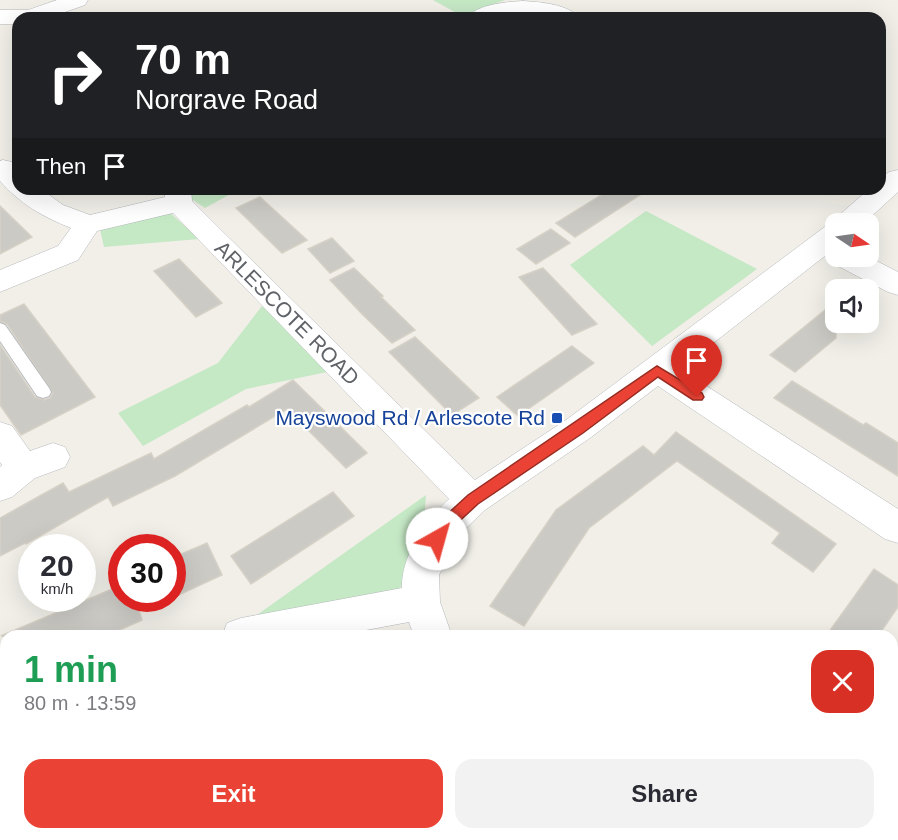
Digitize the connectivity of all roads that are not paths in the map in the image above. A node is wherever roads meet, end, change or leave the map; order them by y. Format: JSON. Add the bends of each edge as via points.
{"nodes":[{"id":1,"x":77,"y":0,"type":"edge"},
{"id":2,"x":512,"y":4,"type":"edge"},
{"id":3,"x":44,"y":12,"type":"edge"},
{"id":4,"x":491,"y":12,"type":"edge"},
{"id":5,"x":556,"y":12,"type":"edge"},
{"id":6,"x":31,"y":195,"type":"edge"},
{"id":7,"x":874,"y":195,"type":"edge"},
{"id":8,"x":179,"y":196,"type":"edge"},
{"id":9,"x":857,"y":213,"type":"edge"},
{"id":10,"x":88,"y":224,"type":"junction"},
{"id":11,"x":825,"y":253,"type":"edge"},
{"id":12,"x":867,"y":267,"type":"edge"},
{"id":13,"x":0,"y":282,"type":"edge"},
{"id":14,"x":898,"y":285,"type":"edge"},
{"id":15,"x":0,"y":329,"type":"edge"},
{"id":16,"x":657,"y":370,"type":"junction"},
{"id":17,"x":43,"y":392,"type":"dead end"},
{"id":18,"x":0,"y":435,"type":"edge"},
{"id":19,"x":25,"y":470,"type":"edge"},
{"id":20,"x":473,"y":500,"type":"junction"},
{"id":21,"x":898,"y":528,"type":"edge"},
{"id":22,"x":427,"y":619,"type":"edge"},
{"id":23,"x":307,"y":630,"type":"edge"}],
"edges":[{"from":1,"to":3,"type":"street"},
{"from":2,"to":4,"type":"street"},
{"from":2,"to":5,"type":"street"},
{"from":6,"to":10,"type":"street","via":[[53,212]]},
{"from":7,"to":9,"type":"street"},
{"from":8,"to":10,"type":"street","name":"ARLESCOTE ROAD"},
{"from":8,"to":20,"type":"street","name":"ARLESCOTE ROAD"},
{"from":10,"to":13,"type":"street","via":[[68,253]]},
{"from":11,"to":16,"type":"street"},
{"from":12,"to":14,"type":"street"},
{"from":15,"to":17,"type":"lane"},
{"from":16,"to":20,"type":"street"},
{"from":16,"to":21,"type":"street"},
{"from":18,"to":19,"type":"street"},
{"from":20,"to":22,"type":"street","via":[[447,523],[420,575]]},
{"from":22,"to":23,"type":"street"}]}
